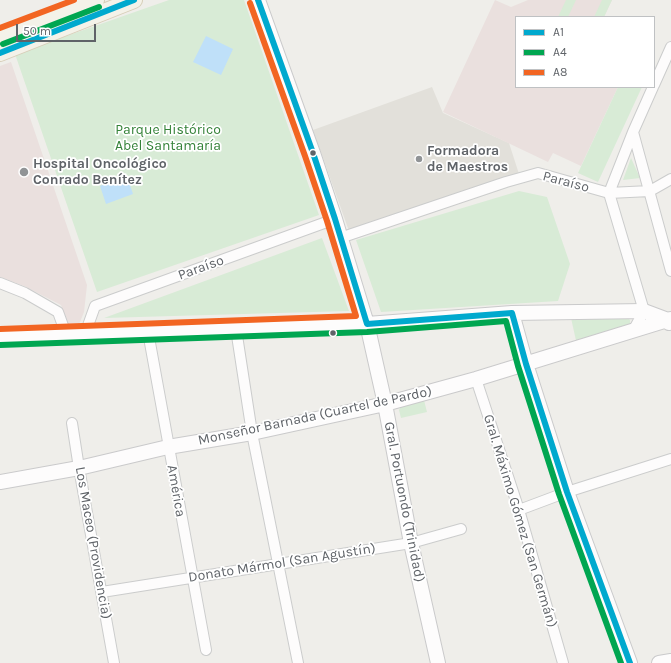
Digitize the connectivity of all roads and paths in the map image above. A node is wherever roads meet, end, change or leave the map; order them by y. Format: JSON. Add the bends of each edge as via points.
{"nodes":[{"id":1,"x":96,"y":0,"type":"edge"},
{"id":2,"x":134,"y":0,"type":"edge"},
{"id":3,"x":258,"y":0,"type":"edge"},
{"id":4,"x":0,"y":37,"type":"edge"},
{"id":5,"x":671,"y":47,"type":"edge"},
{"id":6,"x":0,"y":53,"type":"edge"},
{"id":7,"x":655,"y":84,"type":"edge"},
{"id":8,"x":653,"y":88,"type":"edge"},
{"id":9,"x":633,"y":132,"type":"junction"},
{"id":10,"x":671,"y":179,"type":"edge"},
{"id":11,"x":650,"y":191,"type":"junction"},
{"id":12,"x":609,"y":193,"type":"junction"},
{"id":13,"x":335,"y":219,"type":"junction"},
{"id":14,"x":340,"y":238,"type":"junction"},
{"id":15,"x":671,"y":272,"type":"edge"},
{"id":16,"x":0,"y":283,"type":"edge"},
{"id":17,"x":644,"y":311,"type":"junction"},
{"id":18,"x":512,"y":313,"type":"junction"},
{"id":19,"x":670,"y":320,"type":"edge"},
{"id":20,"x":367,"y":324,"type":"junction"},
{"id":21,"x":236,"y":329,"type":"junction"},
{"id":22,"x":633,"y":331,"type":"junction"},
{"id":23,"x":148,"y":332,"type":"junction"},
{"id":24,"x":66,"y":334,"type":"junction"},
{"id":25,"x":85,"y":334,"type":"junction"},
{"id":26,"x":0,"y":336,"type":"edge"},
{"id":27,"x":526,"y":364,"type":"junction"},
{"id":28,"x":476,"y":380,"type":"junction"},
{"id":29,"x":385,"y":404,"type":"junction"},
{"id":30,"x":72,"y":423,"type":"dead end"},
{"id":31,"x":252,"y":433,"type":"junction"},
{"id":32,"x":168,"y":447,"type":"junction"},
{"id":33,"x":671,"y":459,"type":"edge"},
{"id":34,"x":79,"y":468,"type":"junction"},
{"id":35,"x":0,"y":482,"type":"edge"},
{"id":36,"x":567,"y":492,"type":"junction"},
{"id":37,"x":520,"y":510,"type":"junction"},
{"id":38,"x":461,"y":529,"type":"dead end"},
{"id":39,"x":411,"y":543,"type":"junction"},
{"id":40,"x":278,"y":564,"type":"junction"},
{"id":41,"x":192,"y":577,"type":"junction"},
{"id":42,"x":102,"y":592,"type":"junction"},
{"id":43,"x":206,"y":650,"type":"dead end"},
{"id":44,"x":671,"y":661,"type":"edge"},
{"id":45,"x":114,"y":663,"type":"edge"},
{"id":46,"x":298,"y":663,"type":"edge"},
{"id":47,"x":438,"y":663,"type":"edge"},
{"id":48,"x":563,"y":663,"type":"edge"},
{"id":49,"x":630,"y":663,"type":"edge"},
{"id":50,"x":659,"y":663,"type":"edge"}],
"edges":[{"from":1,"to":4,"type":"main road"},
{"from":2,"to":6,"type":"main road"},
{"from":3,"to":13,"type":"main road","name":"Gral. Portuondo (Trinidad)"},
{"from":5,"to":7,"type":"street"},
{"from":8,"to":9,"type":"street"},
{"from":9,"to":11,"type":"street"},
{"from":9,"to":12,"type":"street"},
{"from":10,"to":11,"type":"street"},
{"from":11,"to":12,"type":"street","name":"Paraíso"},
{"from":11,"to":15,"type":"street"},
{"from":12,"to":14,"type":"street","name":"Paraíso","via":[[538,173]]},
{"from":12,"to":17,"type":"street"},
{"from":13,"to":14,"type":"main road","name":"Gral. Portuondo (Trinidad)"},
{"from":13,"to":25,"type":"street","name":"Paraíso","via":[[95,306]]},
{"from":14,"to":20,"type":"main road","name":"Gral. Portuondo (Trinidad)"},
{"from":16,"to":24,"type":"street","via":[[25,293],[58,312]]},
{"from":17,"to":18,"type":"main road"},
{"from":17,"to":19,"type":"main road"},
{"from":17,"to":22,"type":"street"},
{"from":18,"to":20,"type":"main road"},
{"from":18,"to":27,"type":"main road"},
{"from":19,"to":22,"type":"main road","name":"Monseñor Barnada (Cuartel de Pardo)"},
{"from":20,"to":21,"type":"main road"},
{"from":20,"to":29,"type":"main road","name":"Gral. Portuondo (Trinidad)"},
{"from":21,"to":23,"type":"main road"},
{"from":21,"to":31,"type":"street"},
{"from":22,"to":27,"type":"main road","name":"Monseñor Barnada (Cuartel de Pardo)"},
{"from":23,"to":25,"type":"main road"},
{"from":23,"to":32,"type":"street","name":"América"},
{"from":24,"to":25,"type":"main road"},
{"from":24,"to":26,"type":"main road"},
{"from":27,"to":28,"type":"main road","name":"Monseñor Barnada (Cuartel de Pardo)"},
{"from":27,"to":36,"type":"main road"},
{"from":28,"to":29,"type":"main road","name":"Monseñor Barnada (Cuartel de Pardo)"},
{"from":28,"to":37,"type":"street","name":"Gral. Máximo Gómez (San Germán)"},
{"from":29,"to":31,"type":"main road","name":"Monseñor Barnada (Cuartel de Pardo)"},
{"from":29,"to":39,"type":"main road","name":"Gral. Portuondo (Trinidad)"},
{"from":30,"to":34,"type":"street","name":"Los Maceo (Providencia)"},
{"from":31,"to":32,"type":"main road","name":"Monseñor Barnada (Cuartel de Pardo)"},
{"from":31,"to":40,"type":"street"},
{"from":32,"to":34,"type":"main road","name":"Monseñor Barnada (Cuartel de Pardo)"},
{"from":32,"to":41,"type":"street","name":"América"},
{"from":33,"to":36,"type":"street"},
{"from":34,"to":35,"type":"main road","name":"Monseñor Barnada (Cuartel de Pardo)"},
{"from":34,"to":42,"type":"street","name":"Los Maceo (Providencia)"},
{"from":36,"to":37,"type":"street"},
{"from":36,"to":49,"type":"main road"},
{"from":37,"to":48,"type":"street","name":"Gral. Máximo Gómez (San Germán)"},
{"from":38,"to":39,"type":"street","name":"Donato Mármol (San Agustín)"},
{"from":39,"to":40,"type":"street","name":"Donato Mármol (San Agustín)"},
{"from":39,"to":47,"type":"main road","name":"Gral. Portuondo (Trinidad)"},
{"from":40,"to":41,"type":"street","name":"Donato Mármol (San Agustín)"},
{"from":40,"to":46,"type":"street"},
{"from":41,"to":42,"type":"street","name":"Donato Mármol (San Agustín)"},
{"from":41,"to":43,"type":"street","name":"América"},
{"from":42,"to":45,"type":"street","name":"Los Maceo (Providencia)"},
{"from":44,"to":50,"type":"main road"}]}
